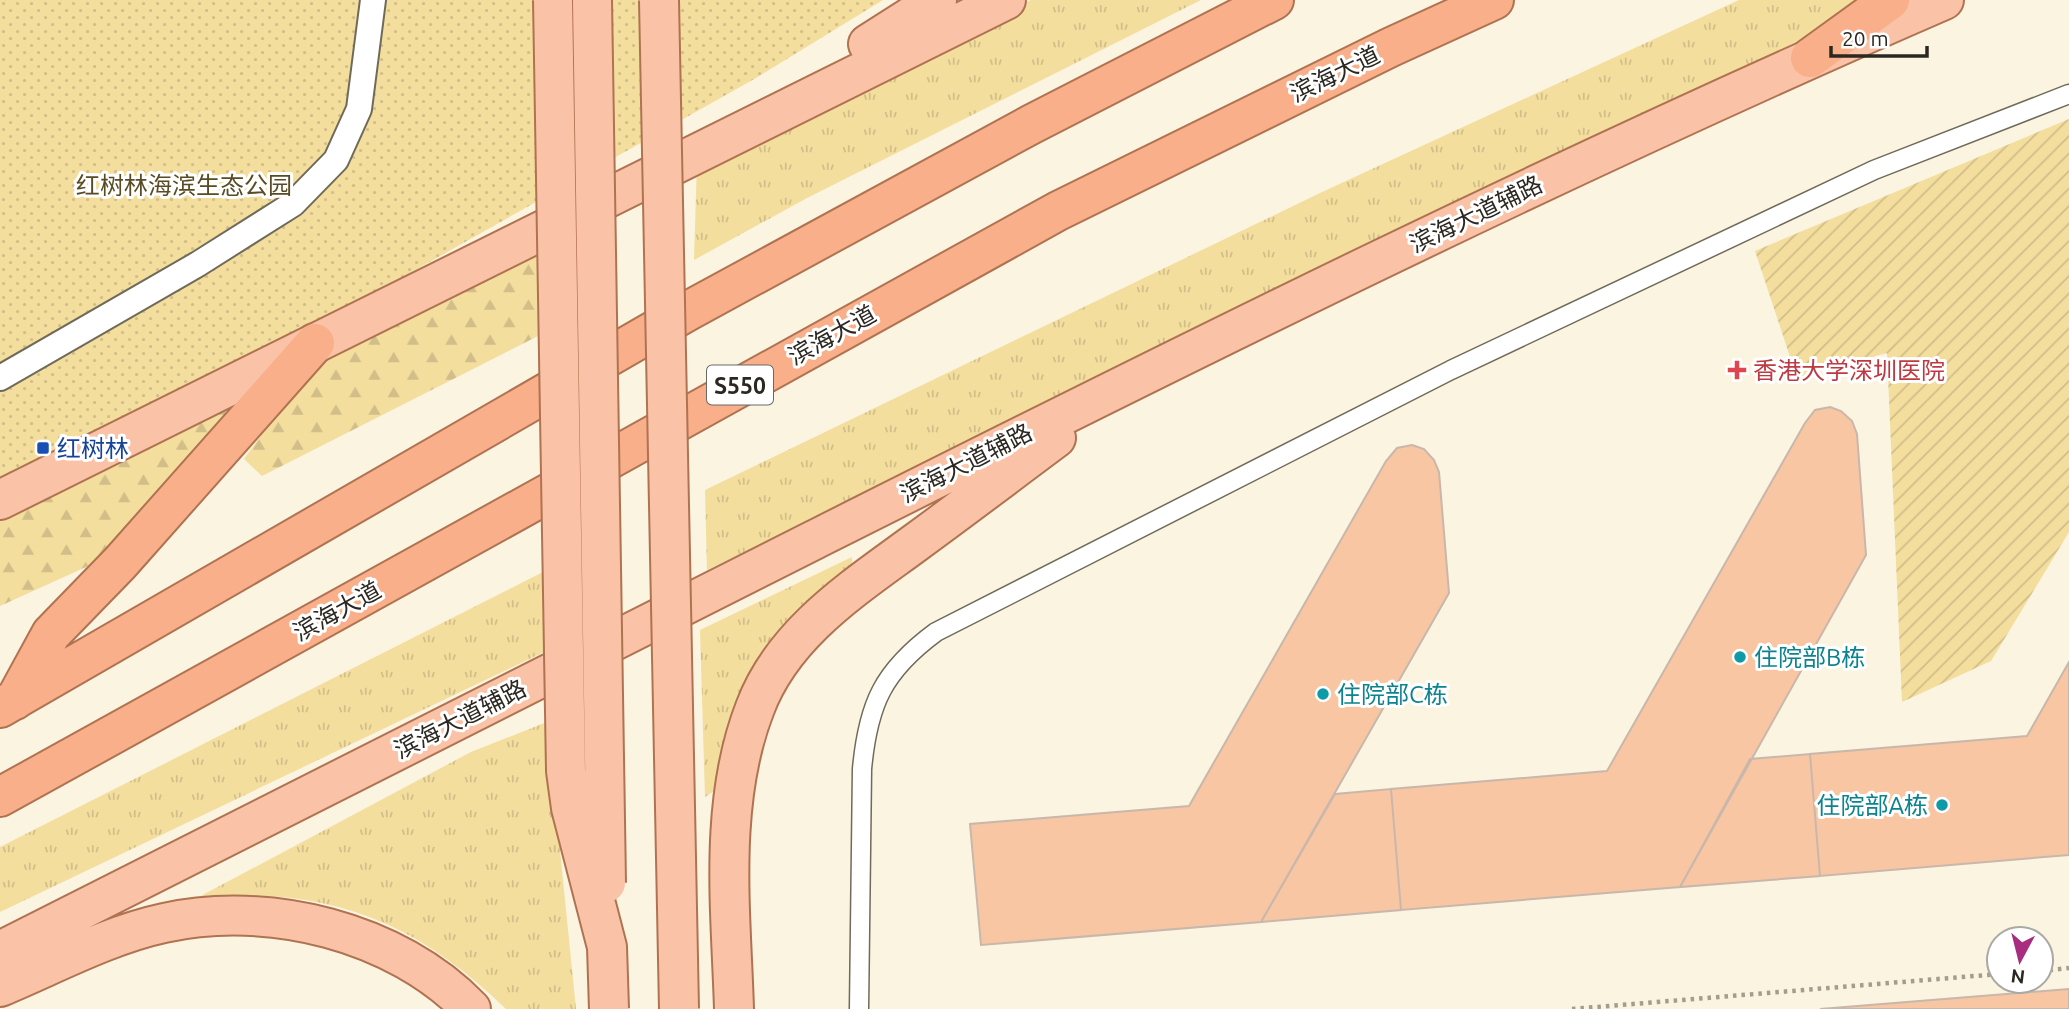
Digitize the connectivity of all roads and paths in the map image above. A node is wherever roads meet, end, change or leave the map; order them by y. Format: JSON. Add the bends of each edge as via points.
{"nodes":[{"id":1,"x":373,"y":0,"type":"edge"},
{"id":2,"x":553,"y":0,"type":"edge"},
{"id":3,"x":592,"y":0,"type":"edge"},
{"id":4,"x":659,"y":0,"type":"edge"},
{"id":5,"x":937,"y":0,"type":"edge"},
{"id":6,"x":1006,"y":0,"type":"edge"},
{"id":7,"x":1274,"y":0,"type":"edge"},
{"id":8,"x":1494,"y":0,"type":"edge"},
{"id":9,"x":1890,"y":0,"type":"edge"},
{"id":10,"x":1944,"y":0,"type":"edge"},
{"id":11,"x":1810,"y":58,"type":"junction"},
{"id":12,"x":2069,"y":94,"type":"edge"},
{"id":13,"x":696,"y":152,"type":"junction"},
{"id":14,"x":315,"y":343,"type":"junction"},
{"id":15,"x":0,"y":378,"type":"edge"},
{"id":16,"x":1136,"y":378,"type":"junction"},
{"id":17,"x":0,"y":500,"type":"edge"},
{"id":18,"x":7,"y":704,"type":"edge"},
{"id":19,"x":0,"y":797,"type":"edge"},
{"id":20,"x":607,"y":947,"type":"junction"},
{"id":21,"x":0,"y":951,"type":"edge"},
{"id":22,"x":1985,"y":975,"type":"edge"},
{"id":23,"x":0,"y":987,"type":"edge"},
{"id":24,"x":471,"y":1009,"type":"edge"},
{"id":25,"x":609,"y":1009,"type":"edge"},
{"id":26,"x":680,"y":1009,"type":"edge"},
{"id":27,"x":734,"y":1009,"type":"edge"},
{"id":28,"x":859,"y":1009,"type":"edge"},
{"id":29,"x":1572,"y":1009,"type":"edge"}],
"edges":[{"from":1,"to":15,"type":"street","via":[[359,109],[336,160],[293,204]]},
{"from":2,"to":20,"type":"main road","bridge":true,"via":[[566,771],[571,808]]},
{"from":3,"to":20,"type":"main road","bridge":true},
{"from":4,"to":26,"type":"main road","bridge":true},
{"from":5,"to":13,"type":"main road"},
{"from":6,"to":13,"type":"main road"},
{"from":7,"to":18,"type":"highway","via":[[1032,124],[688,312]]},
{"from":8,"to":19,"type":"highway","name":"滨海大道","number":"S550","via":[[1058,211]]},
{"from":9,"to":11,"type":"highway"},
{"from":10,"to":11,"type":"main road","name":"滨海大道辅路"},
{"from":11,"to":16,"type":"main road","name":"滨海大道辅路"},
{"from":12,"to":28,"type":"lane","via":[[1874,170],[1451,370],[936,632],[908,653],[888,675],[865,734]]},
{"from":13,"to":14,"type":"main road"},
{"from":14,"to":17,"type":"main road"},
{"from":14,"to":18,"type":"highway","via":[[51,634]]},
{"from":16,"to":21,"type":"main road","name":"滨海大道辅路"},
{"from":16,"to":27,"type":"main road","via":[[859,581],[778,663],[755,707],[740,759],[730,859]]},
{"from":20,"to":25,"type":"main road","bridge":true},
{"from":22,"to":29,"type":"path"},
{"from":23,"to":24,"type":"main road","via":[[125,934],[163,923],[234,917],[329,928],[383,948],[427,972]]}]}
